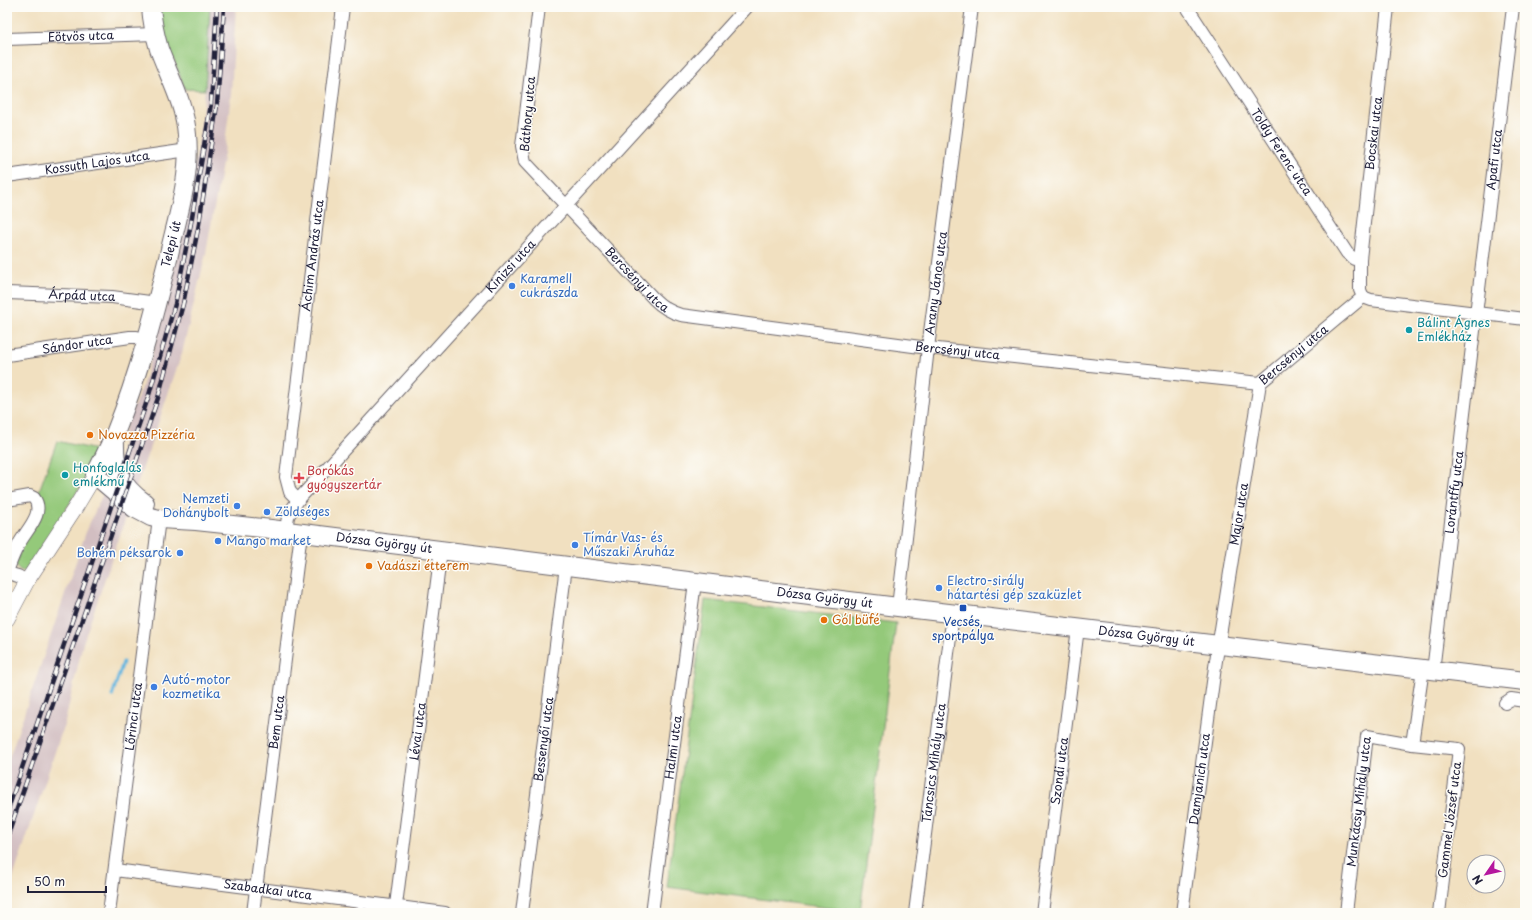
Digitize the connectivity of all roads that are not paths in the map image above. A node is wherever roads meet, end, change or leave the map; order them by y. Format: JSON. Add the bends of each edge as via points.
{"nodes":[{"id":1,"x":151,"y":7,"type":"edge"},
{"id":2,"x":343,"y":7,"type":"edge"},
{"id":3,"x":539,"y":7,"type":"edge"},
{"id":4,"x":747,"y":7,"type":"edge"},
{"id":5,"x":972,"y":7,"type":"edge"},
{"id":6,"x":1187,"y":7,"type":"edge"},
{"id":7,"x":1388,"y":7,"type":"edge"},
{"id":8,"x":1513,"y":7,"type":"edge"},
{"id":9,"x":155,"y":34,"type":"junction"},
{"id":10,"x":7,"y":39,"type":"edge"},
{"id":11,"x":188,"y":150,"type":"junction"},
{"id":12,"x":7,"y":176,"type":"edge"},
{"id":13,"x":566,"y":206,"type":"junction"},
{"id":14,"x":1360,"y":259,"type":"junction"},
{"id":15,"x":7,"y":293,"type":"edge"},
{"id":16,"x":1363,"y":296,"type":"junction"},
{"id":17,"x":157,"y":303,"type":"junction"},
{"id":18,"x":1477,"y":313,"type":"junction"},
{"id":19,"x":1525,"y":319,"type":"edge"},
{"id":20,"x":147,"y":341,"type":"junction"},
{"id":21,"x":928,"y":348,"type":"junction"},
{"id":22,"x":7,"y":355,"type":"edge"},
{"id":23,"x":1260,"y":383,"type":"junction"},
{"id":24,"x":115,"y":433,"type":"junction"},
{"id":25,"x":95,"y":475,"type":"junction"},
{"id":26,"x":118,"y":475,"type":"junction"},
{"id":27,"x":7,"y":500,"type":"edge"},
{"id":28,"x":298,"y":500,"type":"junction"},
{"id":29,"x":159,"y":519,"type":"junction"},
{"id":30,"x":196,"y":521,"type":"junction"},
{"id":31,"x":293,"y":532,"type":"junction"},
{"id":32,"x":441,"y":550,"type":"junction"},
{"id":33,"x":566,"y":566,"type":"junction"},
{"id":34,"x":7,"y":573,"type":"edge"},
{"id":35,"x":27,"y":581,"type":"junction"},
{"id":36,"x":695,"y":582,"type":"junction"},
{"id":37,"x":898,"y":607,"type":"junction"},
{"id":38,"x":953,"y":614,"type":"junction"},
{"id":39,"x":7,"y":620,"type":"edge"},
{"id":40,"x":1078,"y":628,"type":"junction"},
{"id":41,"x":1219,"y":645,"type":"junction"},
{"id":42,"x":1428,"y":670,"type":"junction"},
{"id":43,"x":1525,"y":681,"type":"edge"},
{"id":44,"x":1525,"y":701,"type":"edge"},
{"id":45,"x":1505,"y":703,"type":"dead end"},
{"id":46,"x":1412,"y":744,"type":"junction"},
{"id":47,"x":115,"y":870,"type":"junction"},
{"id":48,"x":256,"y":888,"type":"junction"},
{"id":49,"x":395,"y":910,"type":"edge"},
{"id":50,"x":109,"y":913,"type":"edge"},
{"id":51,"x":253,"y":913,"type":"edge"},
{"id":52,"x":445,"y":913,"type":"edge"},
{"id":53,"x":522,"y":913,"type":"edge"},
{"id":54,"x":652,"y":913,"type":"edge"},
{"id":55,"x":915,"y":913,"type":"edge"},
{"id":56,"x":1042,"y":913,"type":"edge"},
{"id":57,"x":1182,"y":913,"type":"edge"},
{"id":58,"x":1346,"y":913,"type":"edge"},
{"id":59,"x":1439,"y":913,"type":"edge"}],
"edges":[{"from":1,"to":9,"type":"main road","name":"Telepi út"},
{"from":2,"to":28,"type":"street","name":"Áchim András utca","via":[[286,477],[290,492]]},
{"from":3,"to":13,"type":"street","name":"Báthory utca","via":[[523,154],[525,162]]},
{"from":4,"to":13,"type":"street","name":"Kinizsi utca"},
{"from":5,"to":21,"type":"street","name":"Arany János utca"},
{"from":6,"to":14,"type":"street","name":"Toldy Ferenc utca","via":[[1347,253],[1354,259]]},
{"from":7,"to":14,"type":"street","name":"Bocskai utca"},
{"from":8,"to":18,"type":"street","name":"Apafi utca"},
{"from":9,"to":10,"type":"street","name":"Eötvös utca"},
{"from":9,"to":11,"type":"main road","name":"Telepi út","via":[[180,102]]},
{"from":11,"to":12,"type":"street","name":"Kossuth Lajos utca"},
{"from":11,"to":17,"type":"main road","name":"Telepi út","via":[[178,218]]},
{"from":13,"to":21,"type":"street","name":"Bercsényi utca","via":[[654,299],[671,312]]},
{"from":13,"to":28,"type":"street","name":"Kinizsi utca"},
{"from":14,"to":16,"type":"street","via":[[1360,290]]},
{"from":15,"to":17,"type":"street","name":"Árpád utca","via":[[112,297]]},
{"from":16,"to":18,"type":"street","via":[[1371,300]]},
{"from":16,"to":23,"type":"street","name":"Bercsényi utca"},
{"from":17,"to":20,"type":"main road","name":"Telepi út"},
{"from":18,"to":19,"type":"street"},
{"from":18,"to":42,"type":"street","name":"Lorántffy utca"},
{"from":20,"to":22,"type":"street","name":"Sándor utca","via":[[130,337]]},
{"from":20,"to":24,"type":"main road","name":"Telepi út"},
{"from":21,"to":23,"type":"street","name":"Bercsényi utca"},
{"from":21,"to":37,"type":"street","name":"Arany János utca"},
{"from":23,"to":41,"type":"street","name":"Major utca"},
{"from":24,"to":25,"type":"main road","name":"Telepi út"},
{"from":24,"to":26,"type":"main road"},
{"from":25,"to":26,"type":"main road"},
{"from":25,"to":29,"type":"main road","name":"Dózsa György út","via":[[134,508]]},
{"from":25,"to":35,"type":"street"},
{"from":26,"to":30,"type":"main road","name":"Dózsa György út","via":[[132,492],[151,507]]},
{"from":27,"to":34,"type":"street","via":[[30,496],[38,505],[37,514],[17,546]]},
{"from":28,"to":31,"type":"street","name":"Kinizsi utca","via":[[288,516]]},
{"from":29,"to":30,"type":"main road","name":"Dózsa György út"},
{"from":29,"to":47,"type":"street","name":"Lőrinci utca"},
{"from":30,"to":31,"type":"main road","name":"Dózsa György út"},
{"from":31,"to":32,"type":"main road","name":"Dózsa György út"},
{"from":31,"to":48,"type":"street","name":"Bem utca"},
{"from":32,"to":33,"type":"main road","name":"Dózsa György út"},
{"from":32,"to":49,"type":"street","name":"Lévai utca"},
{"from":33,"to":36,"type":"main road","name":"Dózsa György út"},
{"from":33,"to":53,"type":"street","name":"Bessenyői utca"},
{"from":34,"to":35,"type":"street"},
{"from":35,"to":39,"type":"street"},
{"from":36,"to":37,"type":"main road","name":"Dózsa György út"},
{"from":36,"to":54,"type":"street","name":"Halmi utca"},
{"from":37,"to":38,"type":"main road","name":"Dózsa György út"},
{"from":38,"to":40,"type":"main road","name":"Dózsa György út"},
{"from":38,"to":55,"type":"street","name":"Táncsics Mihály utca"},
{"from":40,"to":41,"type":"main road","name":"Dózsa György út"},
{"from":40,"to":56,"type":"street","name":"Szondi utca"},
{"from":41,"to":42,"type":"main road","name":"Dózsa György út"},
{"from":41,"to":57,"type":"street","name":"Damjanich utca"},
{"from":42,"to":43,"type":"main road","name":"Dózsa György út"},
{"from":42,"to":46,"type":"street","name":"Lorántffy utca"},
{"from":44,"to":45,"type":"street","via":[[1511,699]]},
{"from":46,"to":58,"type":"street","name":"Munkácsy Mihály utca","via":[[1367,736]]},
{"from":46,"to":59,"type":"street","name":"Gammel József utca","via":[[1459,749]]},
{"from":47,"to":48,"type":"street","name":"Szabadkai utca"},
{"from":47,"to":50,"type":"street","name":"Lőrinci utca"},
{"from":48,"to":49,"type":"street","name":"Szabadkai utca"},
{"from":48,"to":51,"type":"street","name":"Bem utca"},
{"from":49,"to":52,"type":"street","name":"Szabadkai utca"}]}
